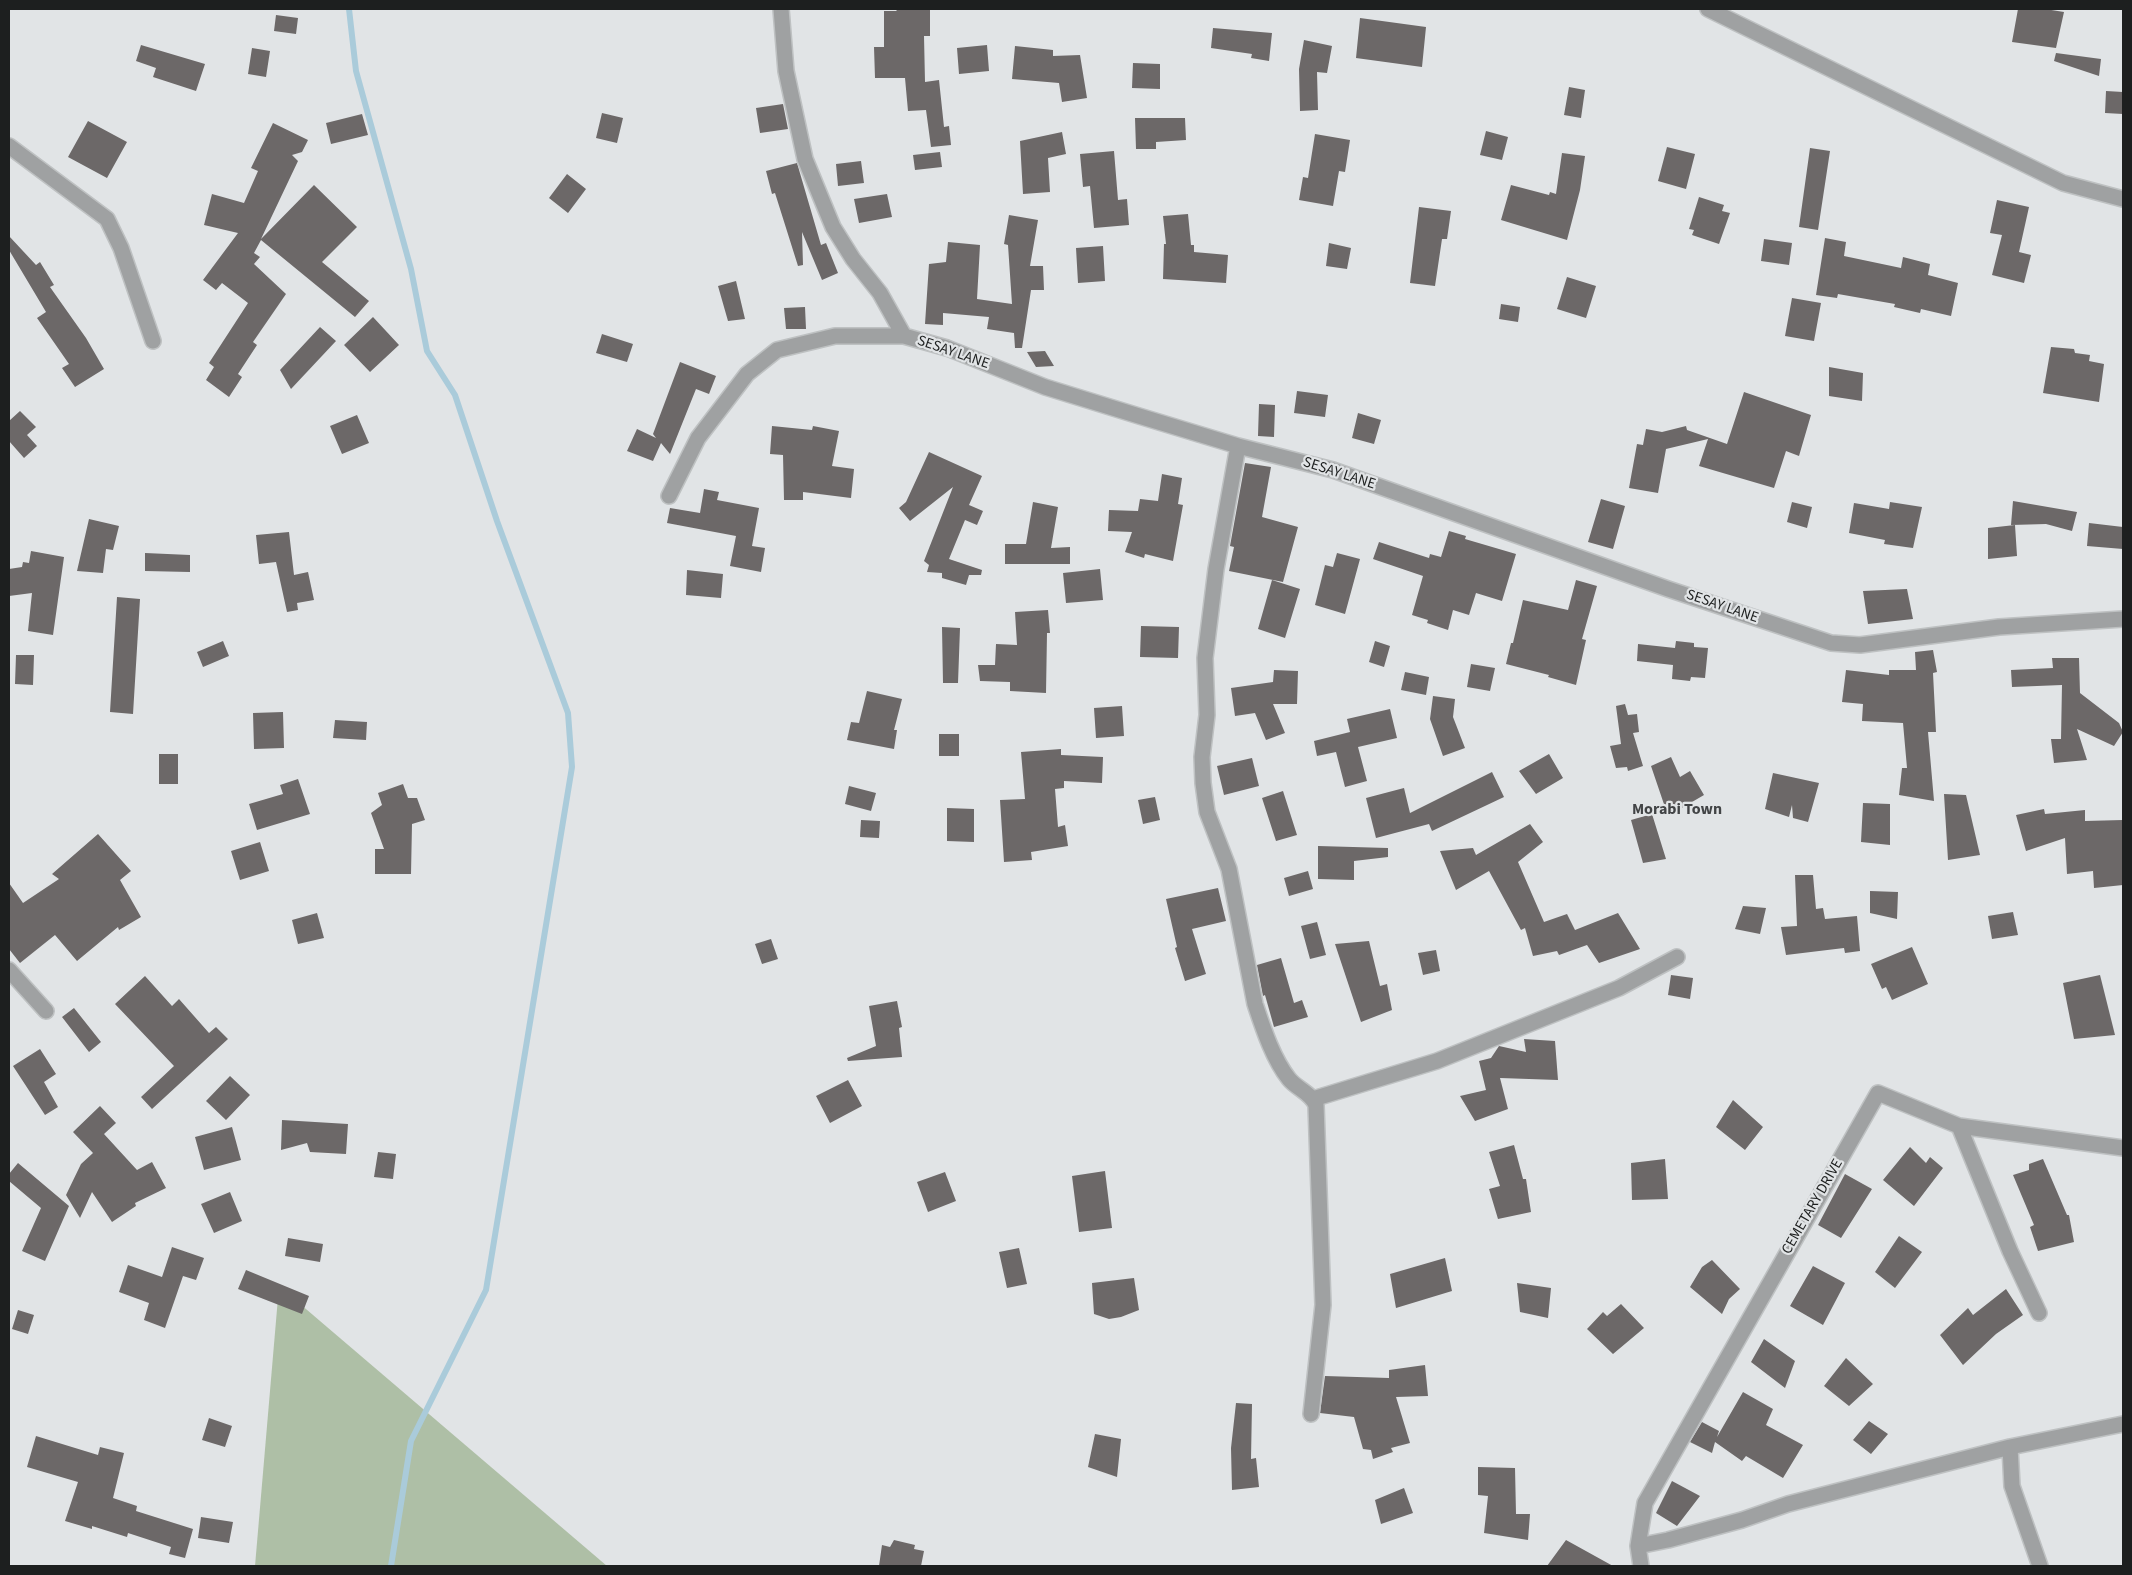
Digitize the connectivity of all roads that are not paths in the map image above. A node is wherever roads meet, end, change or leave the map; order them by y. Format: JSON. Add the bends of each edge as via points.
{"nodes":[{"id":1,"x":781,"y":9,"type":"edge"},
{"id":2,"x":1708,"y":9,"type":"edge"},
{"id":3,"x":9,"y":146,"type":"edge"},
{"id":4,"x":2123,"y":199,"type":"edge"},
{"id":5,"x":904,"y":336,"type":"junction"},
{"id":6,"x":154,"y":341,"type":"dead end"},
{"id":7,"x":1238,"y":446,"type":"junction"},
{"id":8,"x":670,"y":496,"type":"dead end"},
{"id":9,"x":2123,"y":619,"type":"edge"},
{"id":10,"x":1676,"y":957,"type":"dead end"},
{"id":11,"x":9,"y":970,"type":"edge"},
{"id":12,"x":46,"y":1011,"type":"dead end"},
{"id":13,"x":1313,"y":1099,"type":"junction"},
{"id":14,"x":1959,"y":1126,"type":"junction"},
{"id":15,"x":2123,"y":1148,"type":"edge"},
{"id":16,"x":2039,"y":1312,"type":"dead end"},
{"id":17,"x":1312,"y":1414,"type":"dead end"},
{"id":18,"x":2123,"y":1424,"type":"edge"},
{"id":19,"x":2010,"y":1447,"type":"junction"},
{"id":20,"x":1638,"y":1546,"type":"junction"},
{"id":21,"x":1641,"y":1566,"type":"edge"},
{"id":22,"x":2040,"y":1566,"type":"edge"}],
"edges":[{"from":1,"to":5,"type":"street","name":"SESAY LANE","via":[[786,71],[805,159],[833,227],[880,293]]},
{"from":2,"to":4,"type":"street","via":[[2062,183]]},
{"from":3,"to":6,"type":"street","via":[[106,219],[121,248]]},
{"from":5,"to":7,"type":"street","name":"SESAY LANE","via":[[947,348],[1045,387]]},
{"from":5,"to":8,"type":"street","via":[[835,336],[777,350],[747,374],[698,438]]},
{"from":7,"to":9,"type":"street","name":"SESAY LANE","via":[[1333,470],[1831,643],[1860,645],[1998,627]]},
{"from":7,"to":13,"type":"street","via":[[1216,569],[1205,658],[1207,715],[1202,757],[1203,783],[1207,812],[1229,869],[1261,1024],[1288,1078]]},
{"from":10,"to":13,"type":"street","via":[[1619,988],[1454,1055]]},
{"from":11,"to":12,"type":"street"},
{"from":13,"to":17,"type":"street","via":[[1317,1114],[1323,1305]]},
{"from":14,"to":15,"type":"street","name":"CEMETARY DRIVE"},
{"from":14,"to":16,"type":"street","via":[[2010,1251]]},
{"from":14,"to":20,"type":"street","name":"CEMETARY DRIVE","via":[[1878,1093],[1645,1503]]},
{"from":18,"to":19,"type":"street"},
{"from":19,"to":20,"type":"street"},
{"from":19,"to":22,"type":"street","via":[[2012,1486]]},
{"from":20,"to":21,"type":"street"}]}
